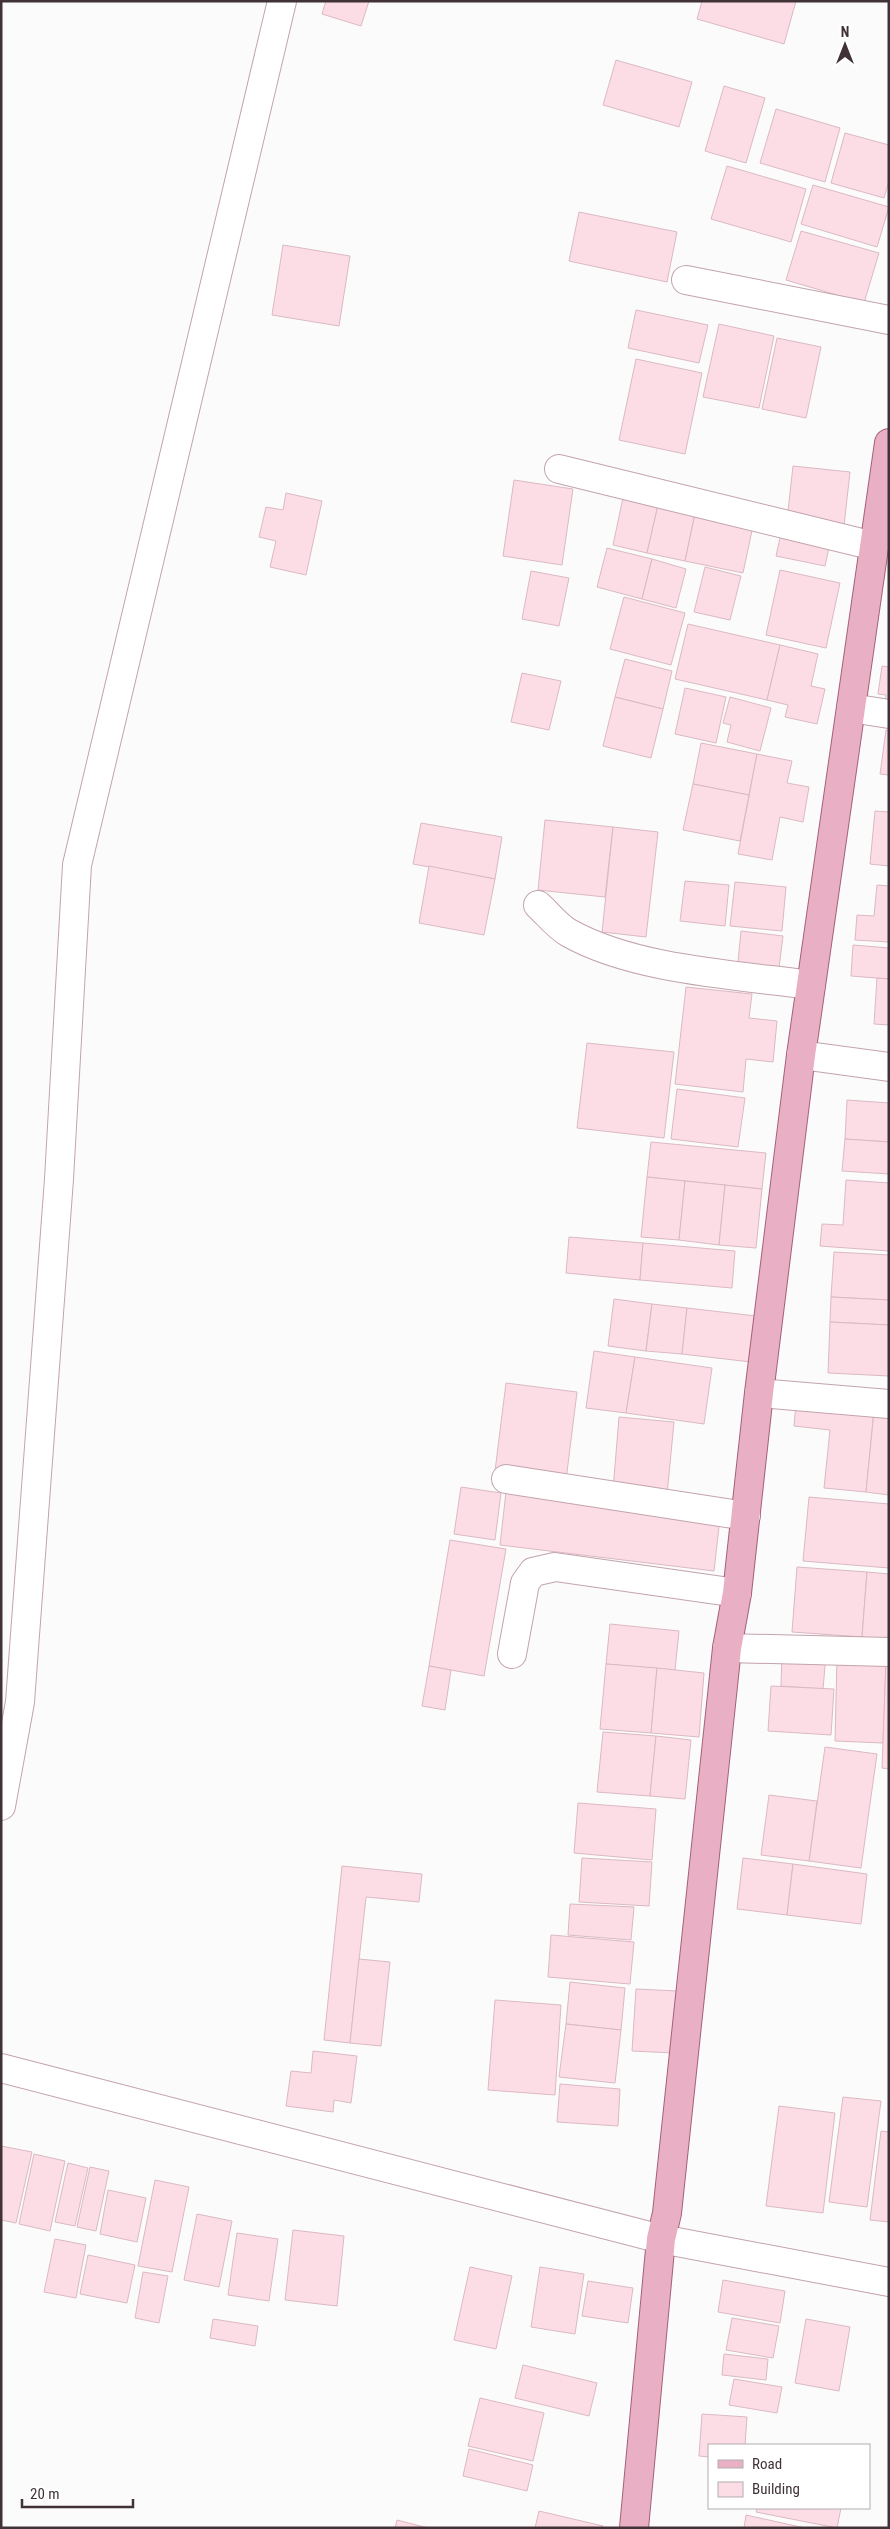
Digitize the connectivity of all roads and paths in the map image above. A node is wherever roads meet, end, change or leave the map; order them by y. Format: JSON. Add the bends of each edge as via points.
{"nodes":[{"id":1,"x":282,"y":1,"type":"edge"},
{"id":2,"x":686,"y":280,"type":"dead end"},
{"id":3,"x":889,"y":320,"type":"edge"},
{"id":4,"x":889,"y":443,"type":"edge"},
{"id":5,"x":559,"y":469,"type":"dead end"},
{"id":6,"x":874,"y":546,"type":"junction"},
{"id":7,"x":851,"y":708,"type":"junction"},
{"id":8,"x":889,"y":714,"type":"edge"},
{"id":9,"x":538,"y":905,"type":"dead end"},
{"id":10,"x":811,"y":985,"type":"junction"},
{"id":11,"x":801,"y":1056,"type":"junction"},
{"id":12,"x":889,"y":1067,"type":"edge"},
{"id":13,"x":759,"y":1393,"type":"junction"},
{"id":14,"x":889,"y":1404,"type":"edge"},
{"id":15,"x":506,"y":1479,"type":"dead end"},
{"id":16,"x":746,"y":1516,"type":"junction"},
{"id":17,"x":737,"y":1593,"type":"junction"},
{"id":18,"x":727,"y":1648,"type":"junction"},
{"id":19,"x":889,"y":1652,"type":"edge"},
{"id":20,"x":512,"y":1654,"type":"dead end"},
{"id":21,"x":1,"y":1806,"type":"edge"},
{"id":22,"x":1,"y":2068,"type":"edge"},
{"id":23,"x":662,"y":2239,"type":"junction"},
{"id":24,"x":889,"y":2282,"type":"edge"},
{"id":25,"x":634,"y":2528,"type":"edge"}],
"edges":[{"from":1,"to":21,"type":"street","via":[[77,865],[58,1189],[20,1702]]},
{"from":2,"to":3,"type":"street"},
{"from":4,"to":6,"type":"main road"},
{"from":5,"to":6,"type":"street"},
{"from":6,"to":7,"type":"main road"},
{"from":7,"to":8,"type":"street"},
{"from":7,"to":10,"type":"main road"},
{"from":9,"to":10,"type":"street","via":[[568,932],[610,951],[671,966]]},
{"from":10,"to":11,"type":"main road"},
{"from":11,"to":12,"type":"street"},
{"from":11,"to":13,"type":"main road"},
{"from":13,"to":14,"type":"street"},
{"from":13,"to":16,"type":"main road"},
{"from":15,"to":16,"type":"street"},
{"from":16,"to":17,"type":"main road"},
{"from":17,"to":18,"type":"main road"},
{"from":17,"to":20,"type":"street","via":[[555,1567],[533,1572],[525,1583]]},
{"from":18,"to":19,"type":"street"},
{"from":18,"to":23,"type":"main road"},
{"from":22,"to":23,"type":"street"},
{"from":23,"to":24,"type":"street"},
{"from":23,"to":25,"type":"main road"}]}
